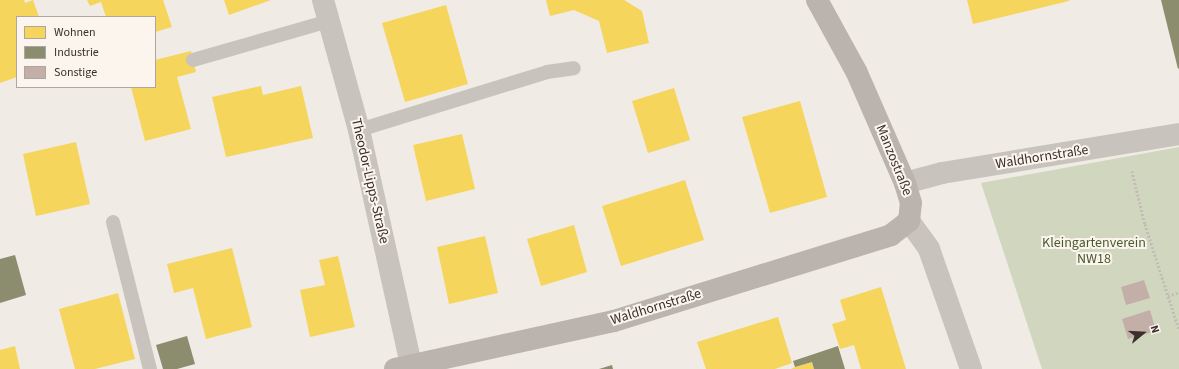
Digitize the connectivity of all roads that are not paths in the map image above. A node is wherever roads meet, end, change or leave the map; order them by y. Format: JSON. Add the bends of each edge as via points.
{"nodes":[{"id":1,"x":323,"y":0,"type":"edge"},
{"id":2,"x":817,"y":0,"type":"edge"},
{"id":3,"x":329,"y":21,"type":"junction"},
{"id":4,"x":193,"y":60,"type":"dead end"},
{"id":5,"x":574,"y":68,"type":"dead end"},
{"id":6,"x":359,"y":130,"type":"junction"},
{"id":7,"x":1179,"y":134,"type":"edge"},
{"id":8,"x":905,"y":183,"type":"junction"},
{"id":9,"x":909,"y":221,"type":"junction"},
{"id":10,"x":113,"y":222,"type":"dead end"},
{"id":11,"x":403,"y":367,"type":"edge"},
{"id":12,"x":150,"y":369,"type":"edge"},
{"id":13,"x":971,"y":369,"type":"edge"}],
"edges":[{"from":1,"to":3,"type":"street","name":"Theodor-Lipps-Straße"},
{"from":2,"to":8,"type":"street","name":"Manzostraße","via":[[856,71]]},
{"from":3,"to":4,"type":"lane"},
{"from":3,"to":6,"type":"street","name":"Theodor-Lipps-Straße"},
{"from":5,"to":6,"type":"lane","via":[[547,72]]},
{"from":6,"to":11,"type":"street","name":"Theodor-Lipps-Straße"},
{"from":7,"to":8,"type":"street","name":"Waldhornstraße","via":[[942,173]]},
{"from":8,"to":9,"type":"street","name":"Manzostraße","via":[[911,203]]},
{"from":9,"to":11,"type":"street","name":"Waldhornstraße","via":[[892,235],[614,321]]},
{"from":9,"to":13,"type":"street","via":[[929,249]]},
{"from":10,"to":12,"type":"lane"}]}
